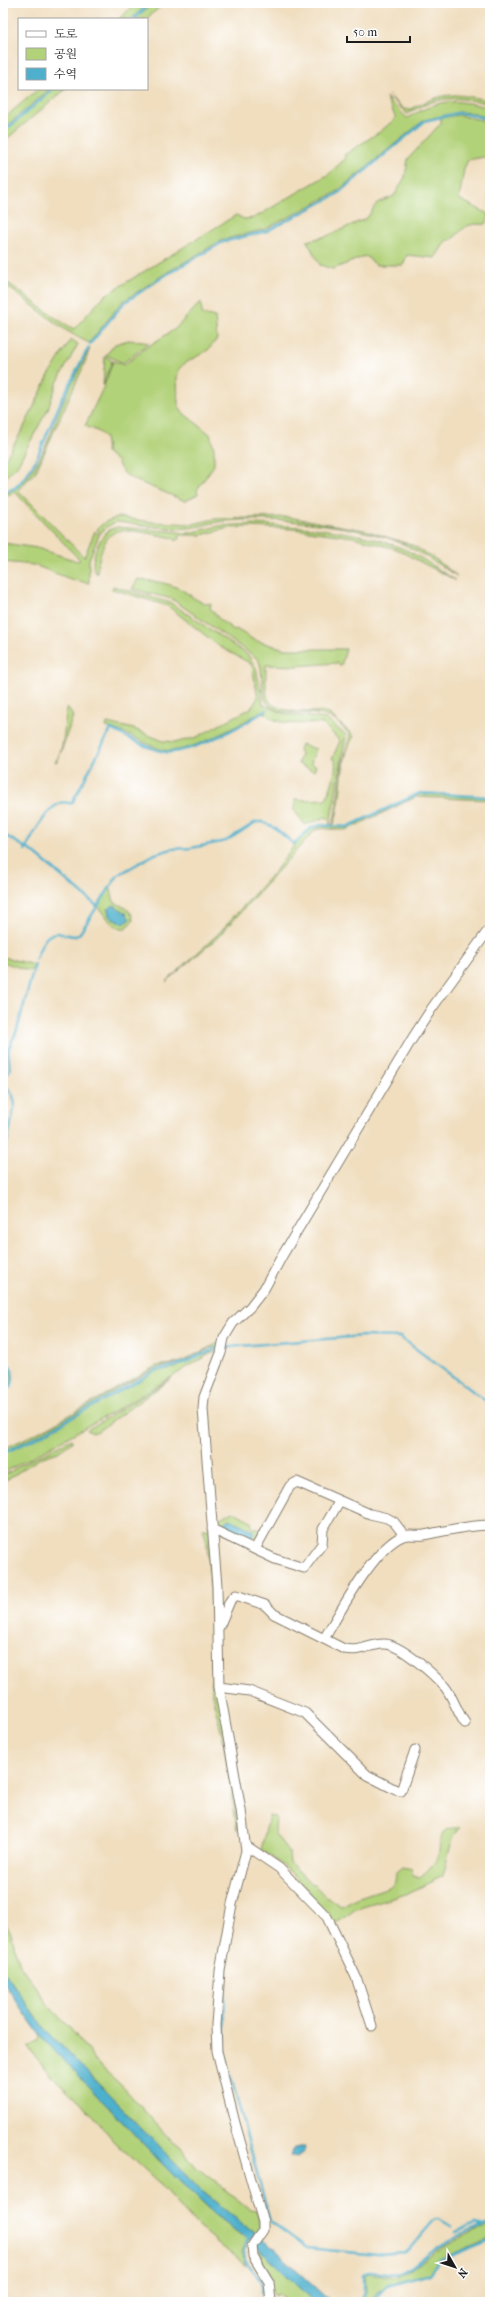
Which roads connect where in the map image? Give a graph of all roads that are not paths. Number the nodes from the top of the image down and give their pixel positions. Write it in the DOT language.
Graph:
graph roads {
  1 [pos="490,928"];
  2 [pos="339,1502"];
  3 [pos="490,1525"];
  4 [pos="212,1529"];
  5 [pos="404,1536"];
  6 [pos="255,1549"];
  7 [pos="218,1628"];
  8 [pos="324,1639"];
  9 [pos="219,1686"];
  10 [pos="465,1723"];
  11 [pos="414,1750"];
  12 [pos="245,1845"];
  13 [pos="372,2026"];
  14 [pos="271,2302"];
  1 -- 4 [label="street"];
  2 -- 5 [label="street"];
  2 -- 6 [label="street"];
  2 -- 6 [label="street"];
  3 -- 5 [label="street"];
  4 -- 6 [label="street"];
  4 -- 7 [label="street"];
  5 -- 8 [label="street"];
  7 -- 8 [label="street"];
  7 -- 9 [label="street"];
  8 -- 10 [label="street"];
  9 -- 11 [label="street"];
  9 -- 12 [label="street"];
  12 -- 13 [label="street"];
  12 -- 14 [label="street"];
}
